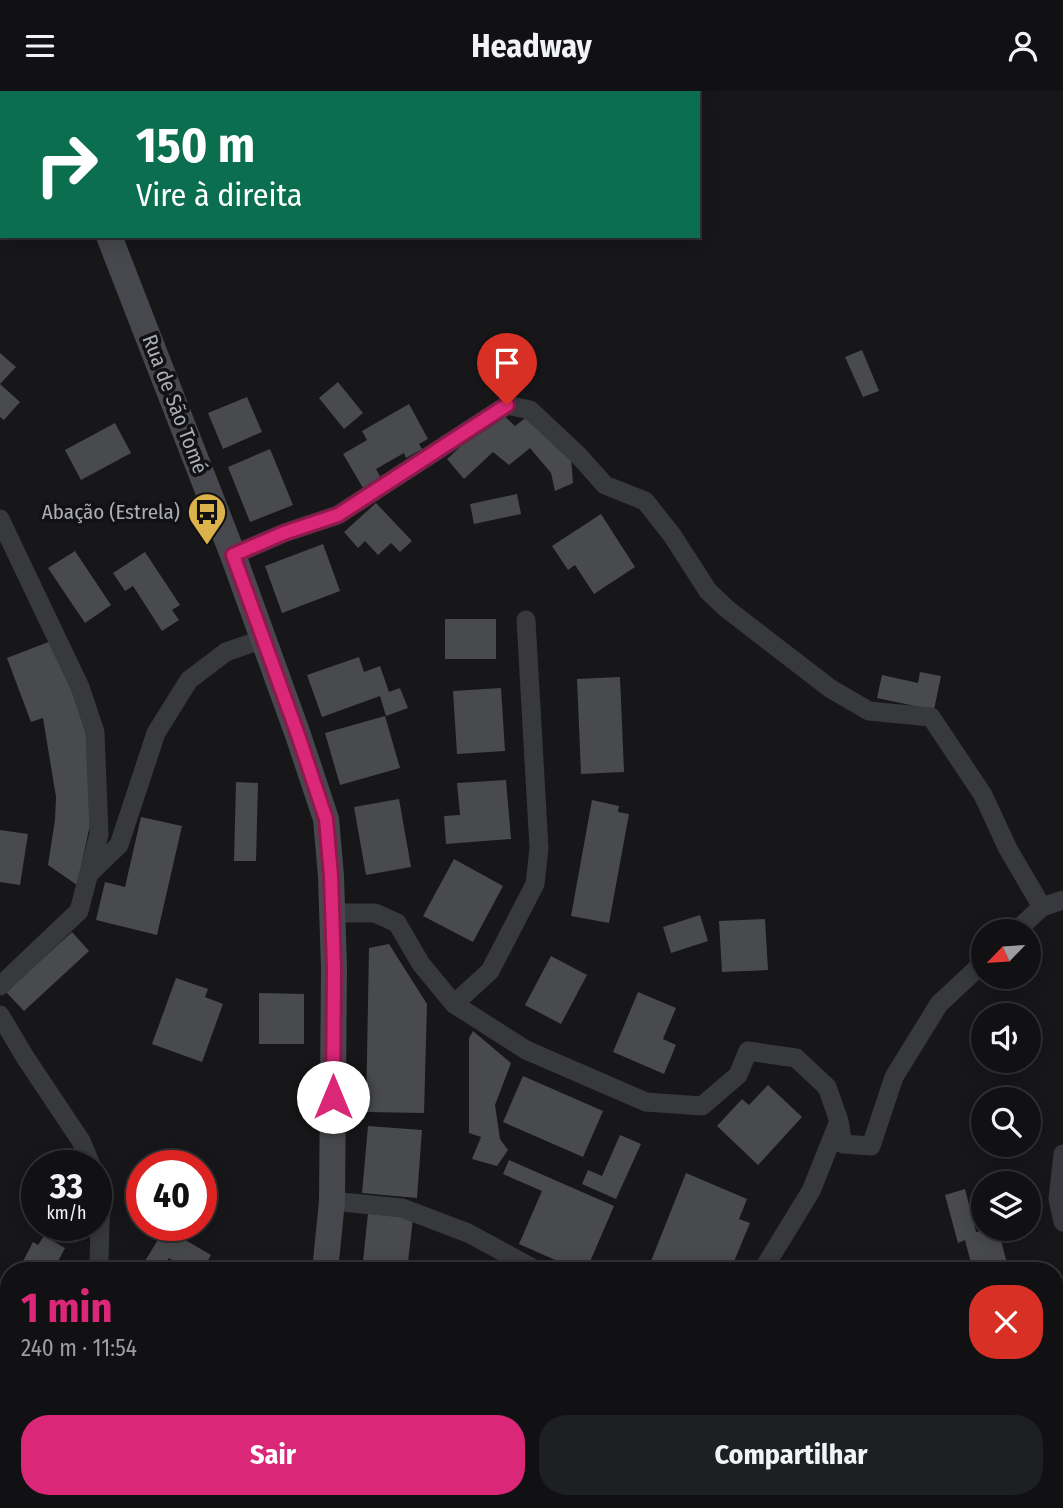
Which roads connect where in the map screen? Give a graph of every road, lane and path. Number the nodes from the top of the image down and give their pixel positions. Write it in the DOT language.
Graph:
graph roads {
  1 [pos="110,238"];
  2 [pos="0,519"];
  3 [pos="233,555"];
  4 [pos="526,620"];
  5 [pos="263,639"];
  6 [pos="89,874"];
  7 [pos="1063,900"];
  8 [pos="1042,907"];
  9 [pos="332,913"];
  10 [pos="1029,919"];
  11 [pos="971,974"];
  12 [pos="0,986"];
  13 [pos="454,1005"];
  14 [pos="0,1015"];
  15 [pos="839,1121"];
  16 [pos="85,1150"];
  17 [pos="1063,1154"];
  18 [pos="332,1201"];
  19 [pos="1063,1222"];
  20 [pos="100,1241"];
  21 [pos="99,1262"];
  22 [pos="327,1262"];
  23 [pos="521,1262"];
  24 [pos="768,1262"];
  1 -- 3 [label="street, Rua de São Tomé"];
  2 -- 6 [label="street"];
  3 -- 5 [label="street, Rua de São Tomé"];
  3 -- 8 [label="street"];
  4 -- 13 [label="street"];
  5 -- 6 [label="street"];
  5 -- 9 [label="street, Rua de São Tomé"];
  6 -- 12 [label="street"];
  7 -- 8 [label="street"];
  8 -- 10 [label="street"];
  9 -- 13 [label="street"];
  9 -- 18 [label="street, Rua de São Tomé"];
  11 -- 15 [label="street"];
  13 -- 15 [label="street"];
  14 -- 16 [label="street"];
  15 -- 24 [label="street"];
  17 -- 19 [label="street"];
  18 -- 22 [label="street, Rua de São Tomé"];
  18 -- 23 [label="street"];
  20 -- 21 [label="street"];
}
